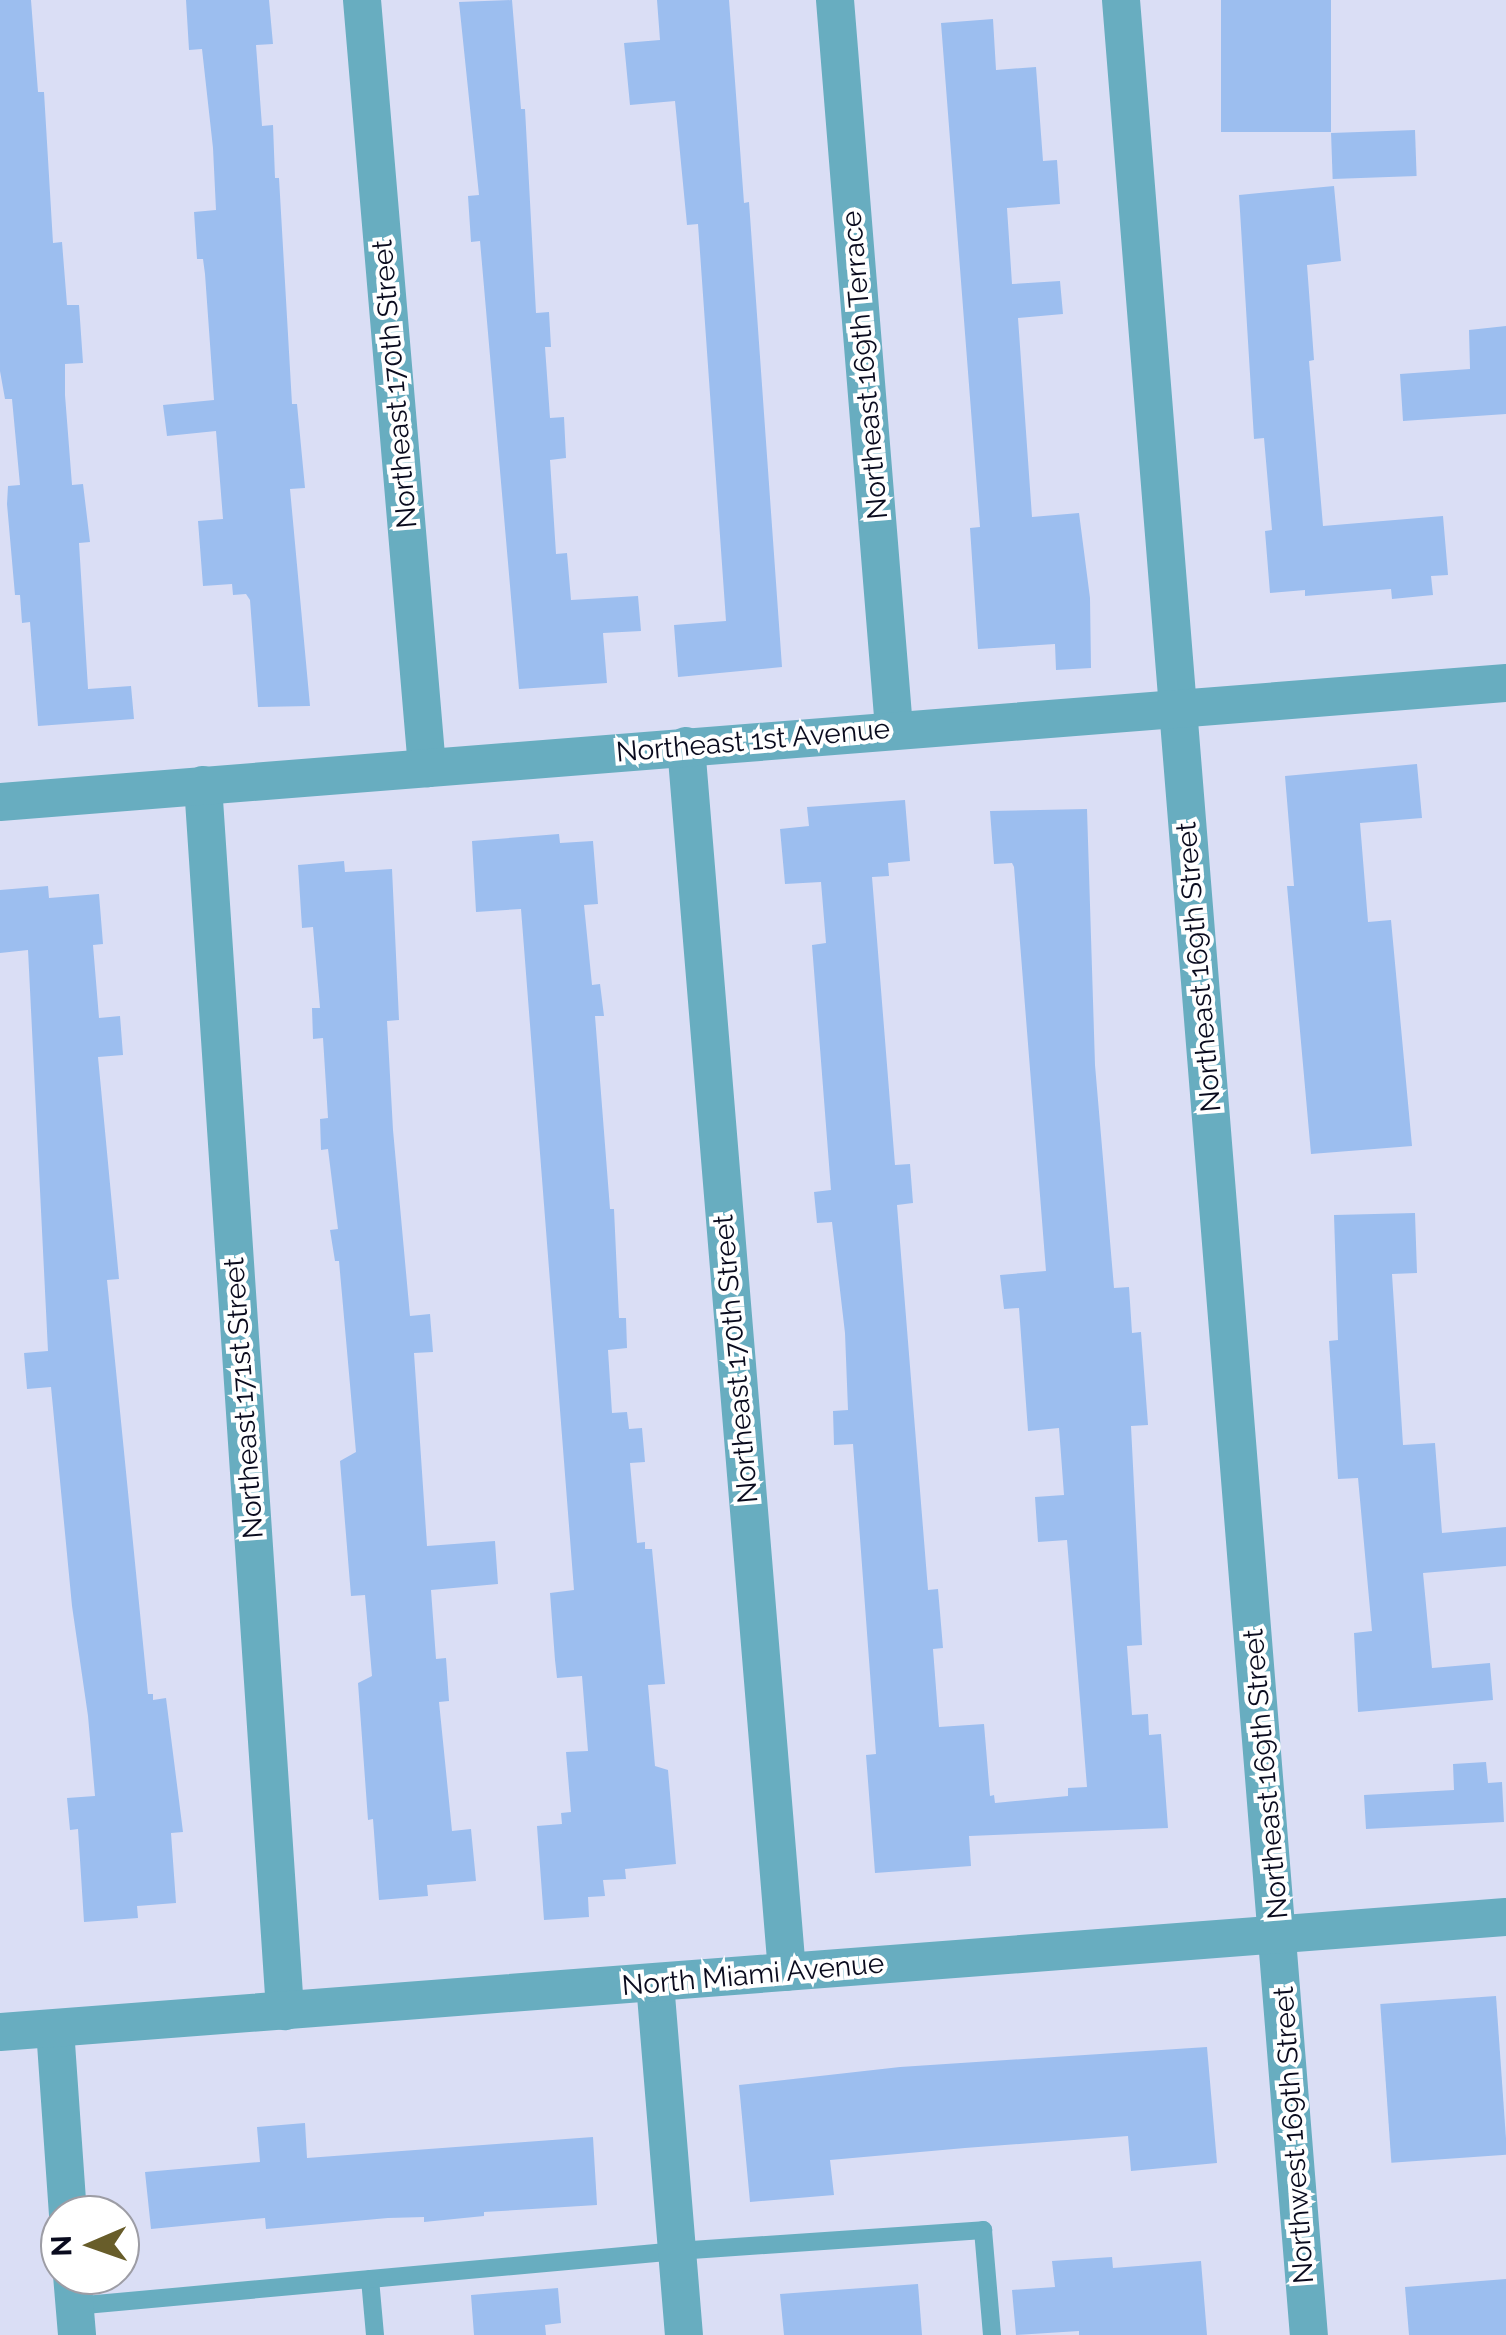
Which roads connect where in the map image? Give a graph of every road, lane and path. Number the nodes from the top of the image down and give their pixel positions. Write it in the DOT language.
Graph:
graph roads {
  1 [pos="362,0"];
  2 [pos="835,0"];
  3 [pos="1121,0"];
  4 [pos="1506,683"];
  5 [pos="1177,708"];
  6 [pos="894,730"];
  7 [pos="686,746"];
  8 [pos="427,768"];
  9 [pos="203,785"];
  10 [pos="0,802"];
  11 [pos="1506,1916"];
  12 [pos="1279,1934"];
  13 [pos="787,1972"];
  14 [pos="655,1984"];
  15 [pos="285,2011"];
  16 [pos="55,2029"];
  17 [pos="0,2032"];
  18 [pos="67,2195"];
  19 [pos="677,2250"];
  20 [pos="370,2279"];
  21 [pos="74,2305"];
  22 [pos="375,2335"];
  23 [pos="684,2335"];
  24 [pos="992,2335"];
  25 [pos="1309,2335"];
  1 -- 8 [label="street, Northeast 170th Street"];
  2 -- 6 [label="street, Northeast 169th Terrace"];
  3 -- 5 [label="street, Northeast 169th Street"];
  4 -- 5 [label="street, Northeast 1st Avenue"];
  5 -- 6 [label="street, Northeast 1st Avenue"];
  5 -- 12 [label="street, Northeast 169th Street"];
  6 -- 7 [label="street, Northeast 1st Avenue"];
  7 -- 8 [label="street, Northeast 1st Avenue"];
  7 -- 13 [label="street, Northeast 170th Street"];
  8 -- 9 [label="street, Northeast 1st Avenue"];
  9 -- 10 [label="street, Northeast 1st Avenue"];
  9 -- 15 [label="street, Northeast 171st Street"];
  11 -- 12 [label="street, North Miami Avenue"];
  12 -- 13 [label="street, North Miami Avenue"];
  12 -- 25 [label="street, Northwest 169th Street"];
  13 -- 14 [label="street, North Miami Avenue"];
  14 -- 15 [label="street, North Miami Avenue"];
  14 -- 19 [label="street"];
  15 -- 16 [label="street, North Miami Avenue"];
  16 -- 17 [label="street, North Miami Avenue"];
  16 -- 18 [label="street"];
  19 -- 20 [label="lane"];
  19 -- 23 [label="street"];
  19 -- 24 [label="lane"];
  20 -- 21 [label="lane"];
  20 -- 22 [label="lane"];
}
